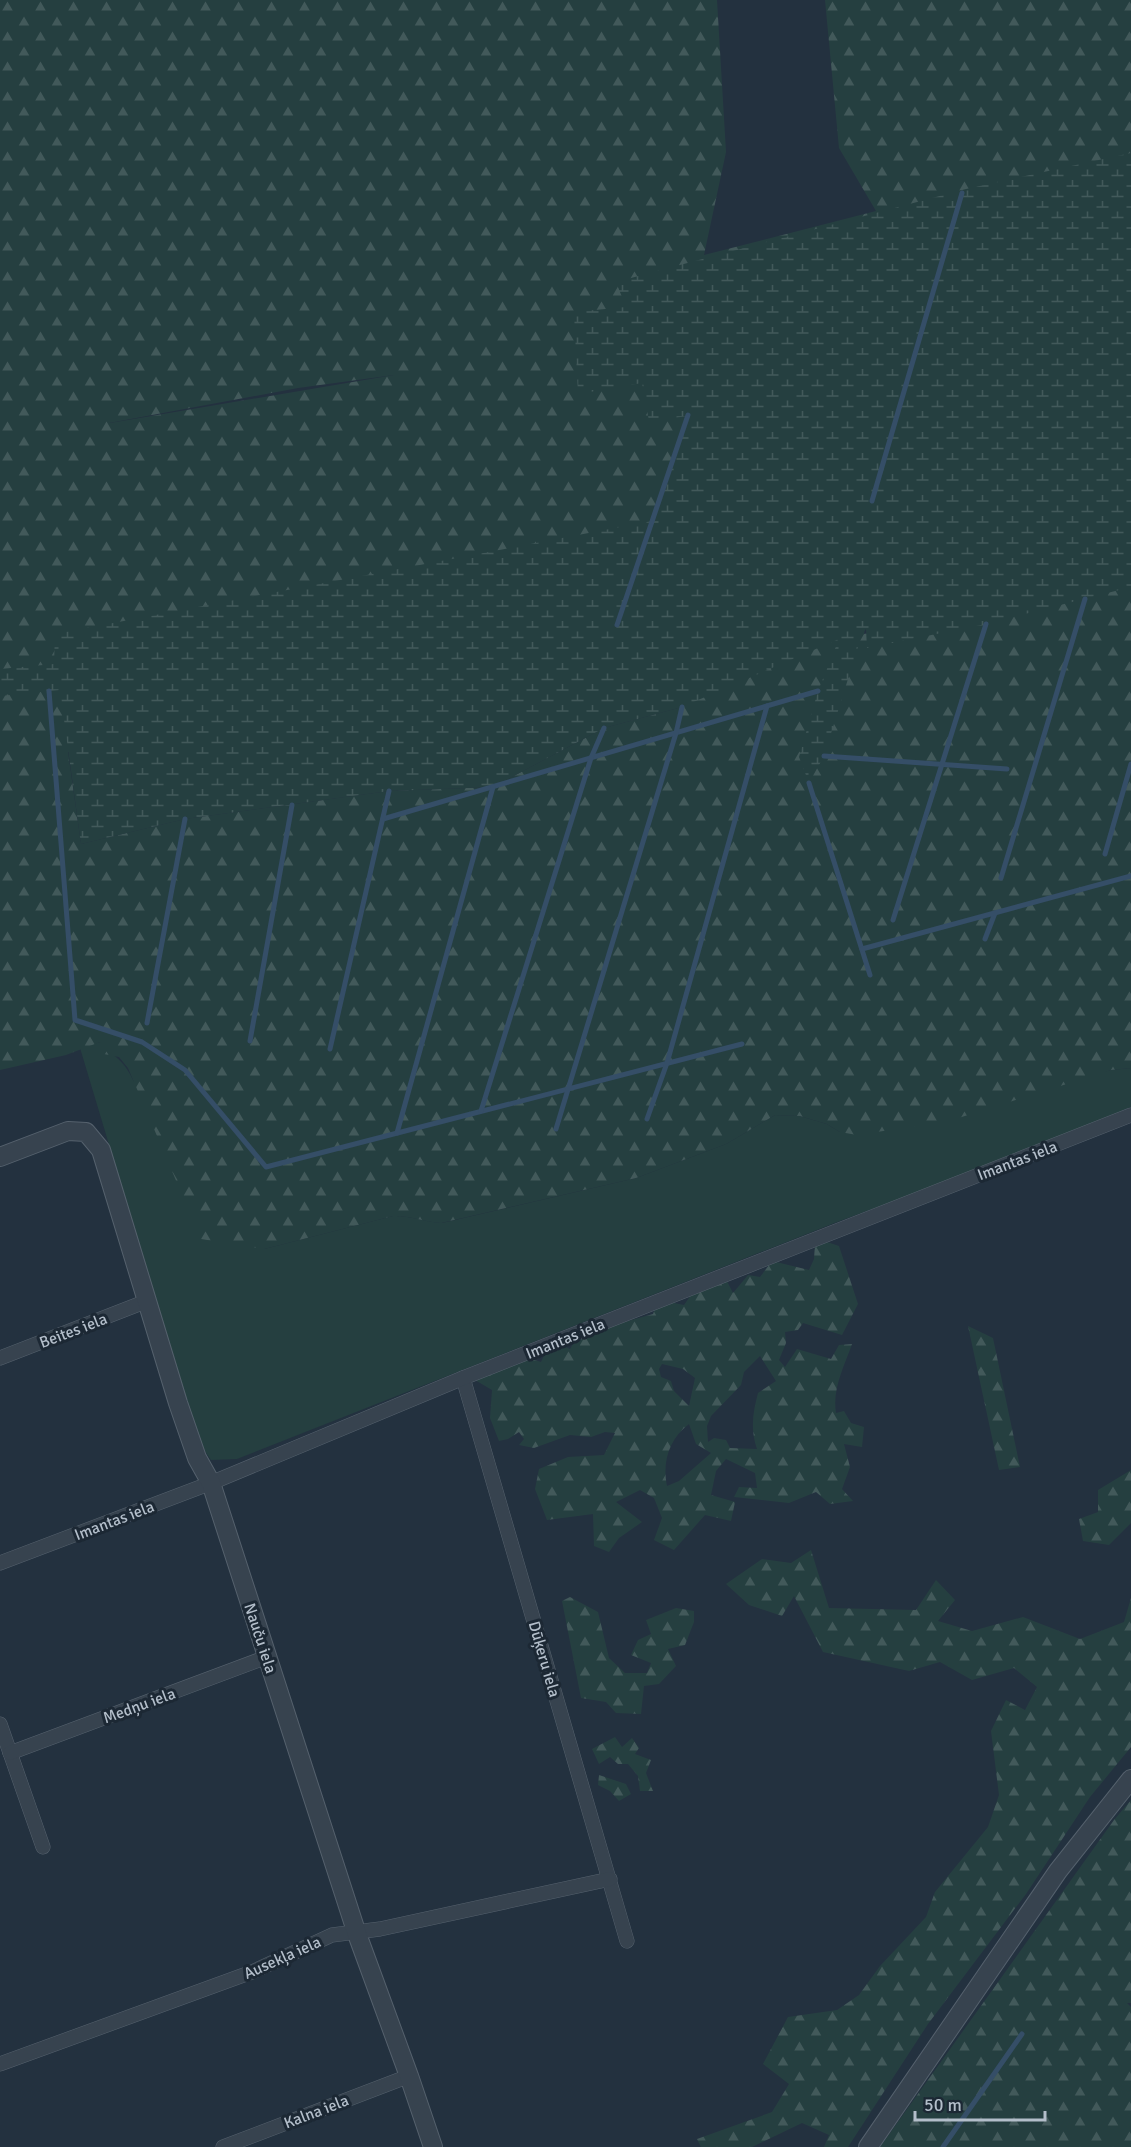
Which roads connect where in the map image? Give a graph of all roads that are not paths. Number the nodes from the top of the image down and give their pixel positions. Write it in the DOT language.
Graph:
graph roads {
  1 [pos="1131,1115"];
  2 [pos="0,1157"];
  3 [pos="147,1301"];
  4 [pos="0,1358"];
  5 [pos="463,1378"];
  6 [pos="211,1483"];
  7 [pos="0,1563"];
  8 [pos="267,1657"];
  9 [pos="0,1724"];
  10 [pos="10,1753"];
  11 [pos="1131,1779"];
  12 [pos="43,1847"];
  13 [pos="610,1879"];
  14 [pos="357,1934"];
  15 [pos="627,1941"];
  16 [pos="0,2064"];
  17 [pos="410,2076"];
  18 [pos="223,2147"];
  19 [pos="433,2147"];
  20 [pos="868,2147"];
  1 -- 5 [label="street, Imantas iela"];
  2 -- 3 [label="street, Nauču iela"];
  3 -- 4 [label="street, Beites iela"];
  3 -- 6 [label="street, Nauču iela"];
  5 -- 6 [label="street, Imantas iela"];
  5 -- 13 [label="street, Dūķeru iela"];
  6 -- 7 [label="street, Imantas iela"];
  6 -- 8 [label="street, Nauču iela"];
  8 -- 10 [label="street, Medņu iela"];
  8 -- 14 [label="street, Nauču iela"];
  9 -- 10 [label="street"];
  10 -- 12 [label="street"];
  11 -- 20 [label="street"];
  13 -- 14 [label="street, Ausekļa iela"];
  13 -- 15 [label="street, Dūķeru iela"];
  14 -- 16 [label="street, Ausekļa iela"];
  14 -- 17 [label="street, Nauču iela"];
  17 -- 18 [label="street, Kalna iela"];
  17 -- 19 [label="street, Nauču iela"];
}
